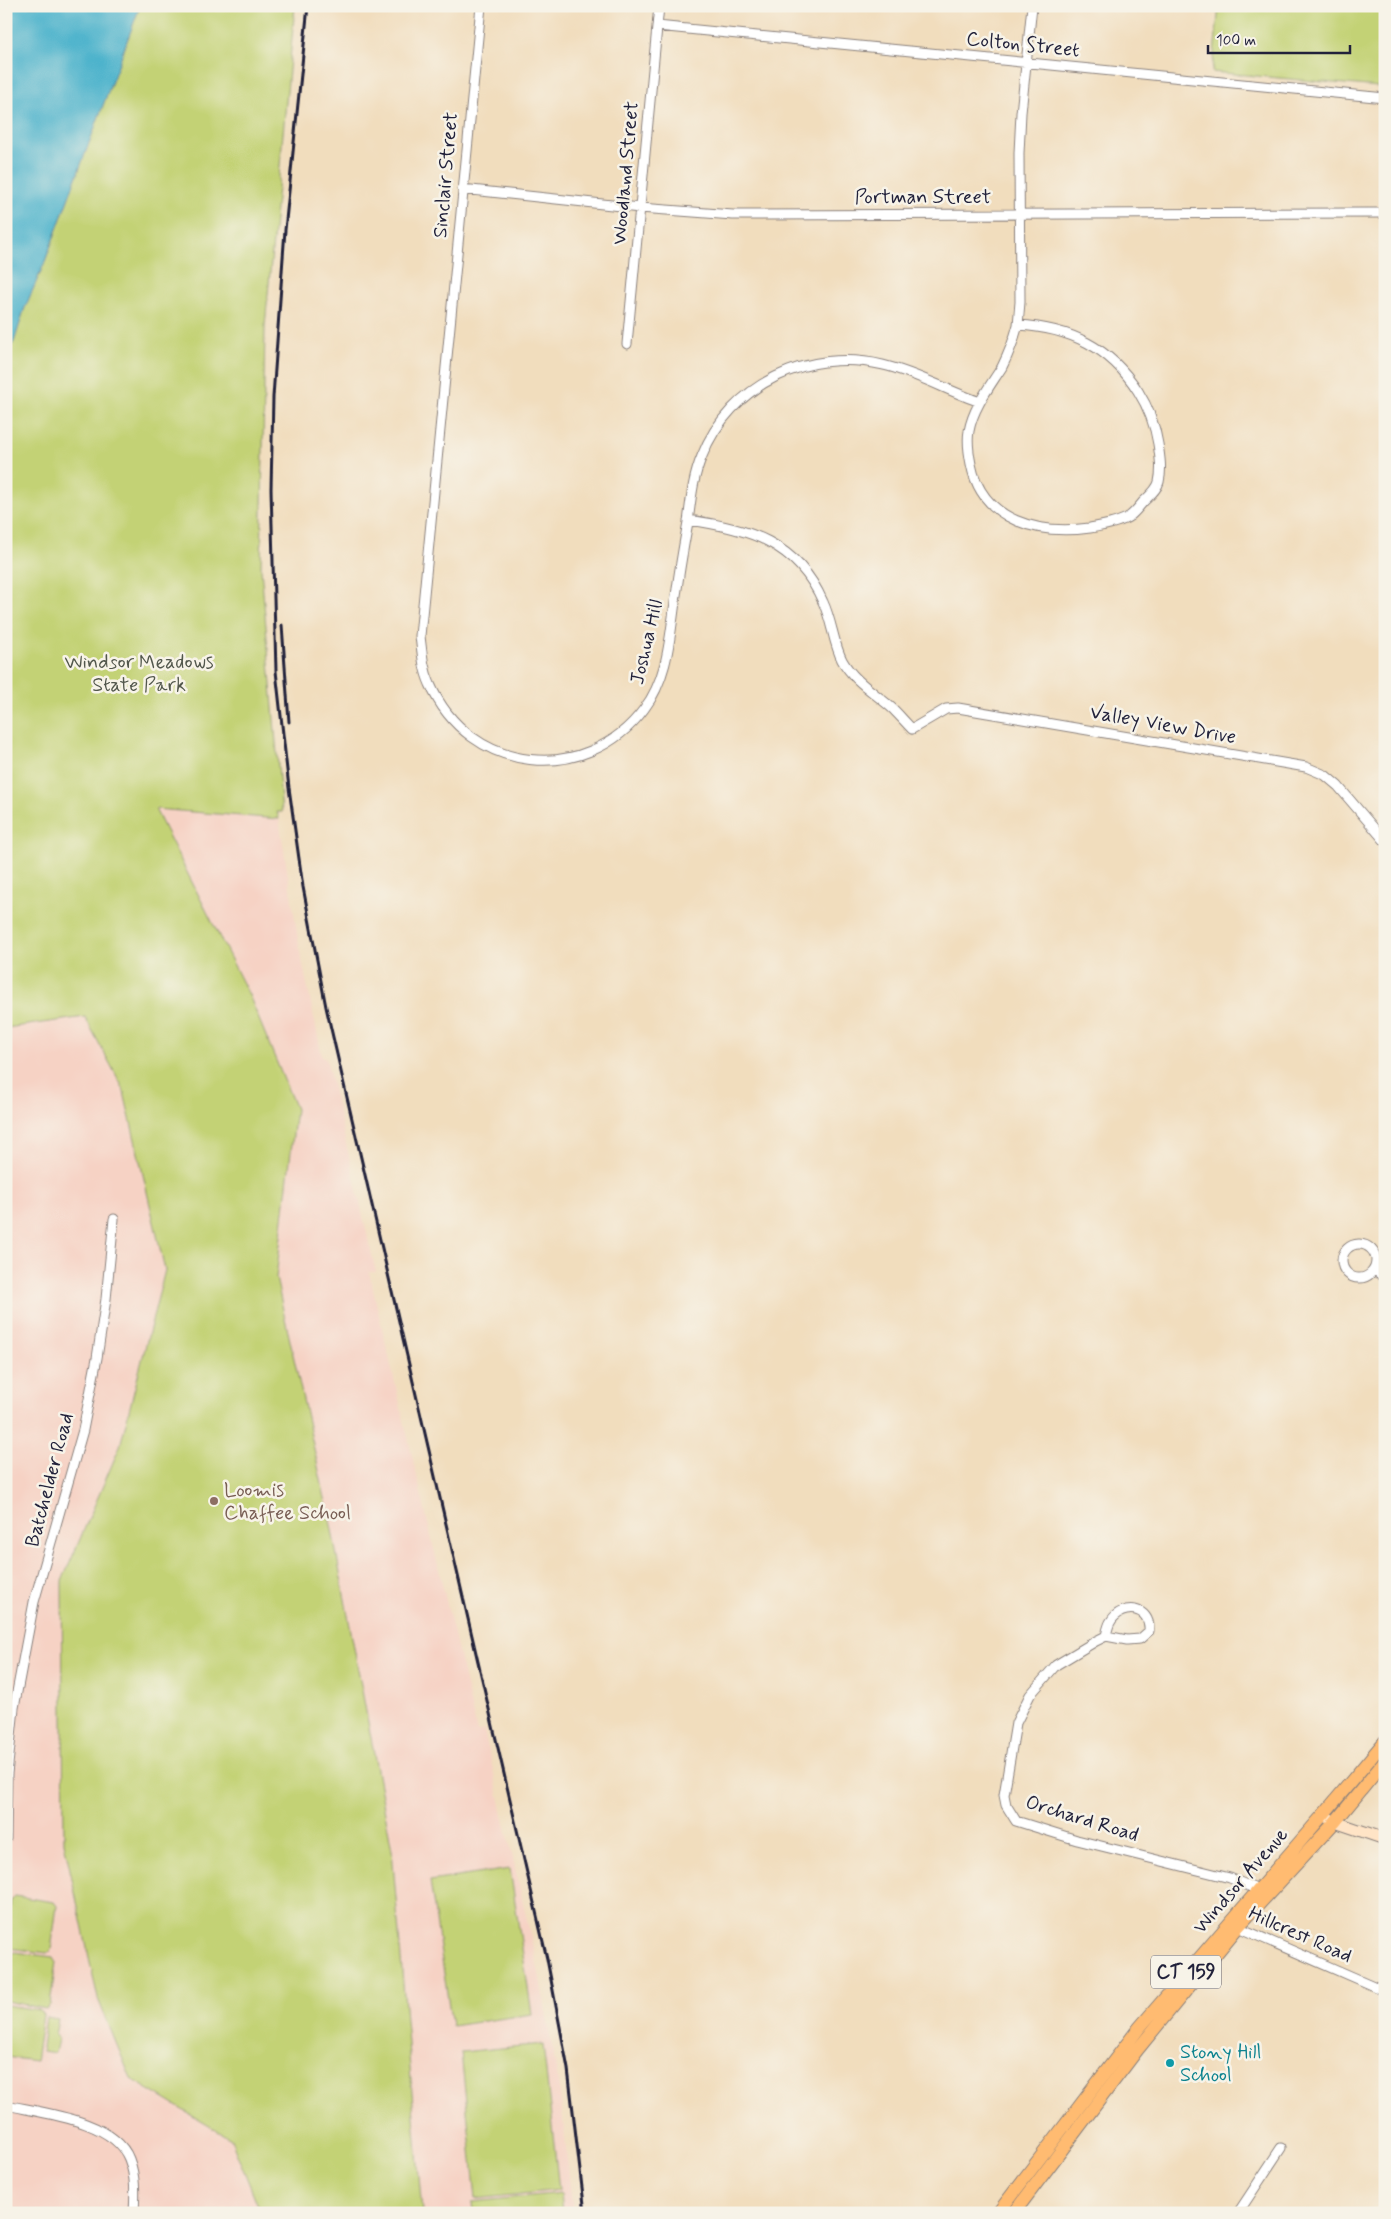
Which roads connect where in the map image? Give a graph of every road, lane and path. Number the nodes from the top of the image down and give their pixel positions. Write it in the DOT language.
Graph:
graph roads {
  1 [pos="481,6"];
  2 [pos="660,6"];
  3 [pos="1032,6"];
  4 [pos="657,26"];
  5 [pos="1027,63"];
  6 [pos="1385,98"];
  7 [pos="462,189"];
  8 [pos="640,208"];
  9 [pos="1019,214"];
  10 [pos="1385,214"];
  11 [pos="1018,325"];
  12 [pos="627,344"];
  13 [pos="448,347"];
  14 [pos="980,402"];
  15 [pos="688,520"];
  16 [pos="1385,841"];
  17 [pos="114,1219"];
  18 [pos="1374,1270"];
  19 [pos="1385,1277"];
  20 [pos="1106,1636"];
  21 [pos="1385,1741"];
  22 [pos="1385,1761"];
  23 [pos="1323,1816"];
  24 [pos="1335,1822"];
  25 [pos="6,1839"];
  26 [pos="1385,1839"];
  27 [pos="1264,1892"];
  28 [pos="1233,1925"];
  29 [pos="1385,1991"];
  30 [pos="6,2105"];
  31 [pos="1281,2148"];
  32 [pos="134,2213"];
  33 [pos="998,2213"];
  34 [pos="1014,2213"];
  35 [pos="1238,2213"];
  1 -- 7 [label="street, Sinclair Street"];
  2 -- 4 [label="street, Woodland Street"];
  3 -- 5 [label="street"];
  4 -- 5 [label="street, Colton Street"];
  4 -- 8 [label="street, Woodland Street"];
  5 -- 6 [label="street, Colton Street"];
  5 -- 9 [label="street"];
  7 -- 8 [label="street, Portman Street"];
  7 -- 13 [label="street, Sinclair Street"];
  8 -- 9 [label="street, Portman Street"];
  8 -- 12 [label="street, Woodland Street"];
  9 -- 10 [label="street, Portman Street"];
  9 -- 11 [label="street"];
  11 -- 14 [label="street"];
  11 -- 14 [label="street"];
  13 -- 15 [label="street, Joshua Hill"];
  14 -- 15 [label="street, Joshua Hill"];
  15 -- 16 [label="street, Valley View Drive"];
  17 -- 25 [label="street, Batchelder Road"];
  18 -- 19 [label="street"];
  20 -- 20 [label="street"];
  20 -- 27 [label="street, Orchard Road"];
  21 -- 23 [label="main road, Windsor Avenue / CT 159"];
  22 -- 24 [label="main road, Windsor Avenue / CT 159"];
  23 -- 24 [label="main road"];
  23 -- 27 [label="main road, Windsor Avenue / CT 159"];
  24 -- 26 [label="main road"];
  24 -- 27 [label="main road, Windsor Avenue / CT 159"];
  27 -- 28 [label="main road, Windsor Avenue / CT 159"];
  28 -- 29 [label="street, Hillcrest Road"];
  28 -- 33 [label="main road, Windsor Avenue / CT 159"];
  28 -- 34 [label="main road, Windsor Avenue / CT 159"];
  30 -- 32 [label="street"];
  31 -- 35 [label="street"];
}
